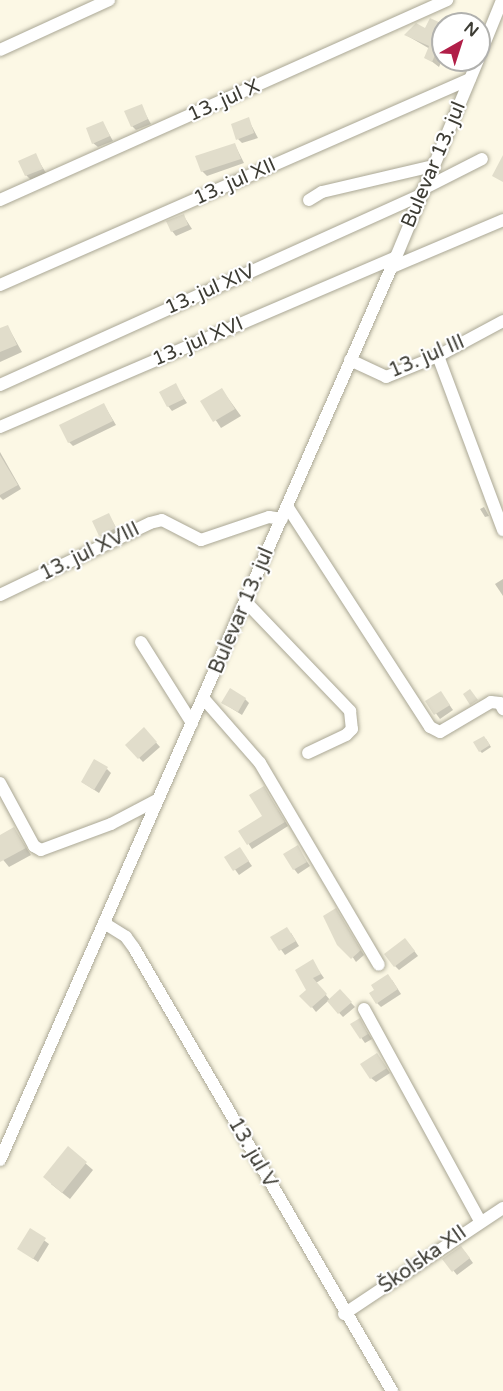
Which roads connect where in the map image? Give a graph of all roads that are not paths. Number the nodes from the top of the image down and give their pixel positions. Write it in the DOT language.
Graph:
graph roads {
  1 [pos="109,0"];
  2 [pos="447,0"];
  3 [pos="502,0"];
  4 [pos="491,27"];
  5 [pos="0,50"];
  6 [pos="473,72"];
  7 [pos="470,79"];
  8 [pos="482,159"];
  9 [pos="433,166"];
  10 [pos="421,192"];
  11 [pos="0,200"];
  12 [pos="309,200"];
  13 [pos="503,220"];
  14 [pos="396,257"];
  15 [pos="389,268"];
  16 [pos="0,285"];
  17 [pos="503,321"];
  18 [pos="438,356"];
  19 [pos="350,360"];
  20 [pos="0,385"];
  21 [pos="0,427"];
  22 [pos="287,506"];
  23 [pos="282,519"];
  24 [pos="503,530"];
  25 [pos="0,595"];
  26 [pos="246,602"];
  27 [pos="141,642"];
  28 [pos="204,699"];
  29 [pos="503,709"];
  30 [pos="192,723"];
  31 [pos="308,753"];
  32 [pos="0,783"];
  33 [pos="157,800"];
  34 [pos="104,923"];
  35 [pos="379,965"];
  36 [pos="364,1009"];
  37 [pos="0,1160"];
  38 [pos="503,1208"];
  39 [pos="480,1221"];
  40 [pos="344,1314"];
  41 [pos="392,1391"];
  1 -- 5 [label="street"];
  2 -- 11 [label="street, 13. jul X"];
  3 -- 4 [label="street, Bulevar 13. jul"];
  6 -- 7 [label="street, Bulevar 13. jul"];
  7 -- 9 [label="street, Bulevar 13. jul"];
  7 -- 16 [label="street, 13. jul XII"];
  8 -- 10 [label="street, 13. jul XIV"];
  9 -- 10 [label="street, Bulevar 13. jul"];
  9 -- 12 [label="street"];
  10 -- 14 [label="street, Bulevar 13. jul"];
  10 -- 20 [label="street, 13. jul XIV"];
  13 -- 15 [label="street"];
  14 -- 15 [label="street, Bulevar 13. jul"];
  14 -- 21 [label="street, 13. jul XVI"];
  15 -- 19 [label="street, Bulevar 13. jul"];
  17 -- 18 [label="street, 13. jul III"];
  18 -- 19 [label="street, 13. jul III"];
  18 -- 24 [label="street"];
  19 -- 22 [label="street, Bulevar 13. jul"];
  22 -- 23 [label="street, Bulevar 13. jul"];
  22 -- 29 [label="street"];
  23 -- 25 [label="street, 13. jul XVIII"];
  23 -- 26 [label="street, Bulevar 13. jul"];
  26 -- 28 [label="street, Bulevar 13. jul"];
  26 -- 31 [label="street"];
  27 -- 30 [label="street"];
  28 -- 30 [label="street, Bulevar 13. jul"];
  28 -- 35 [label="street"];
  30 -- 33 [label="street, Bulevar 13. jul"];
  32 -- 33 [label="street"];
  33 -- 34 [label="street, Bulevar 13. jul"];
  34 -- 37 [label="street, Bulevar 13. jul"];
  34 -- 40 [label="street, 13. jul V"];
  36 -- 39 [label="street"];
  38 -- 39 [label="street, Školska XII"];
  39 -- 40 [label="street, Školska XII"];
  40 -- 41 [label="street, 13. jul V"];
}
